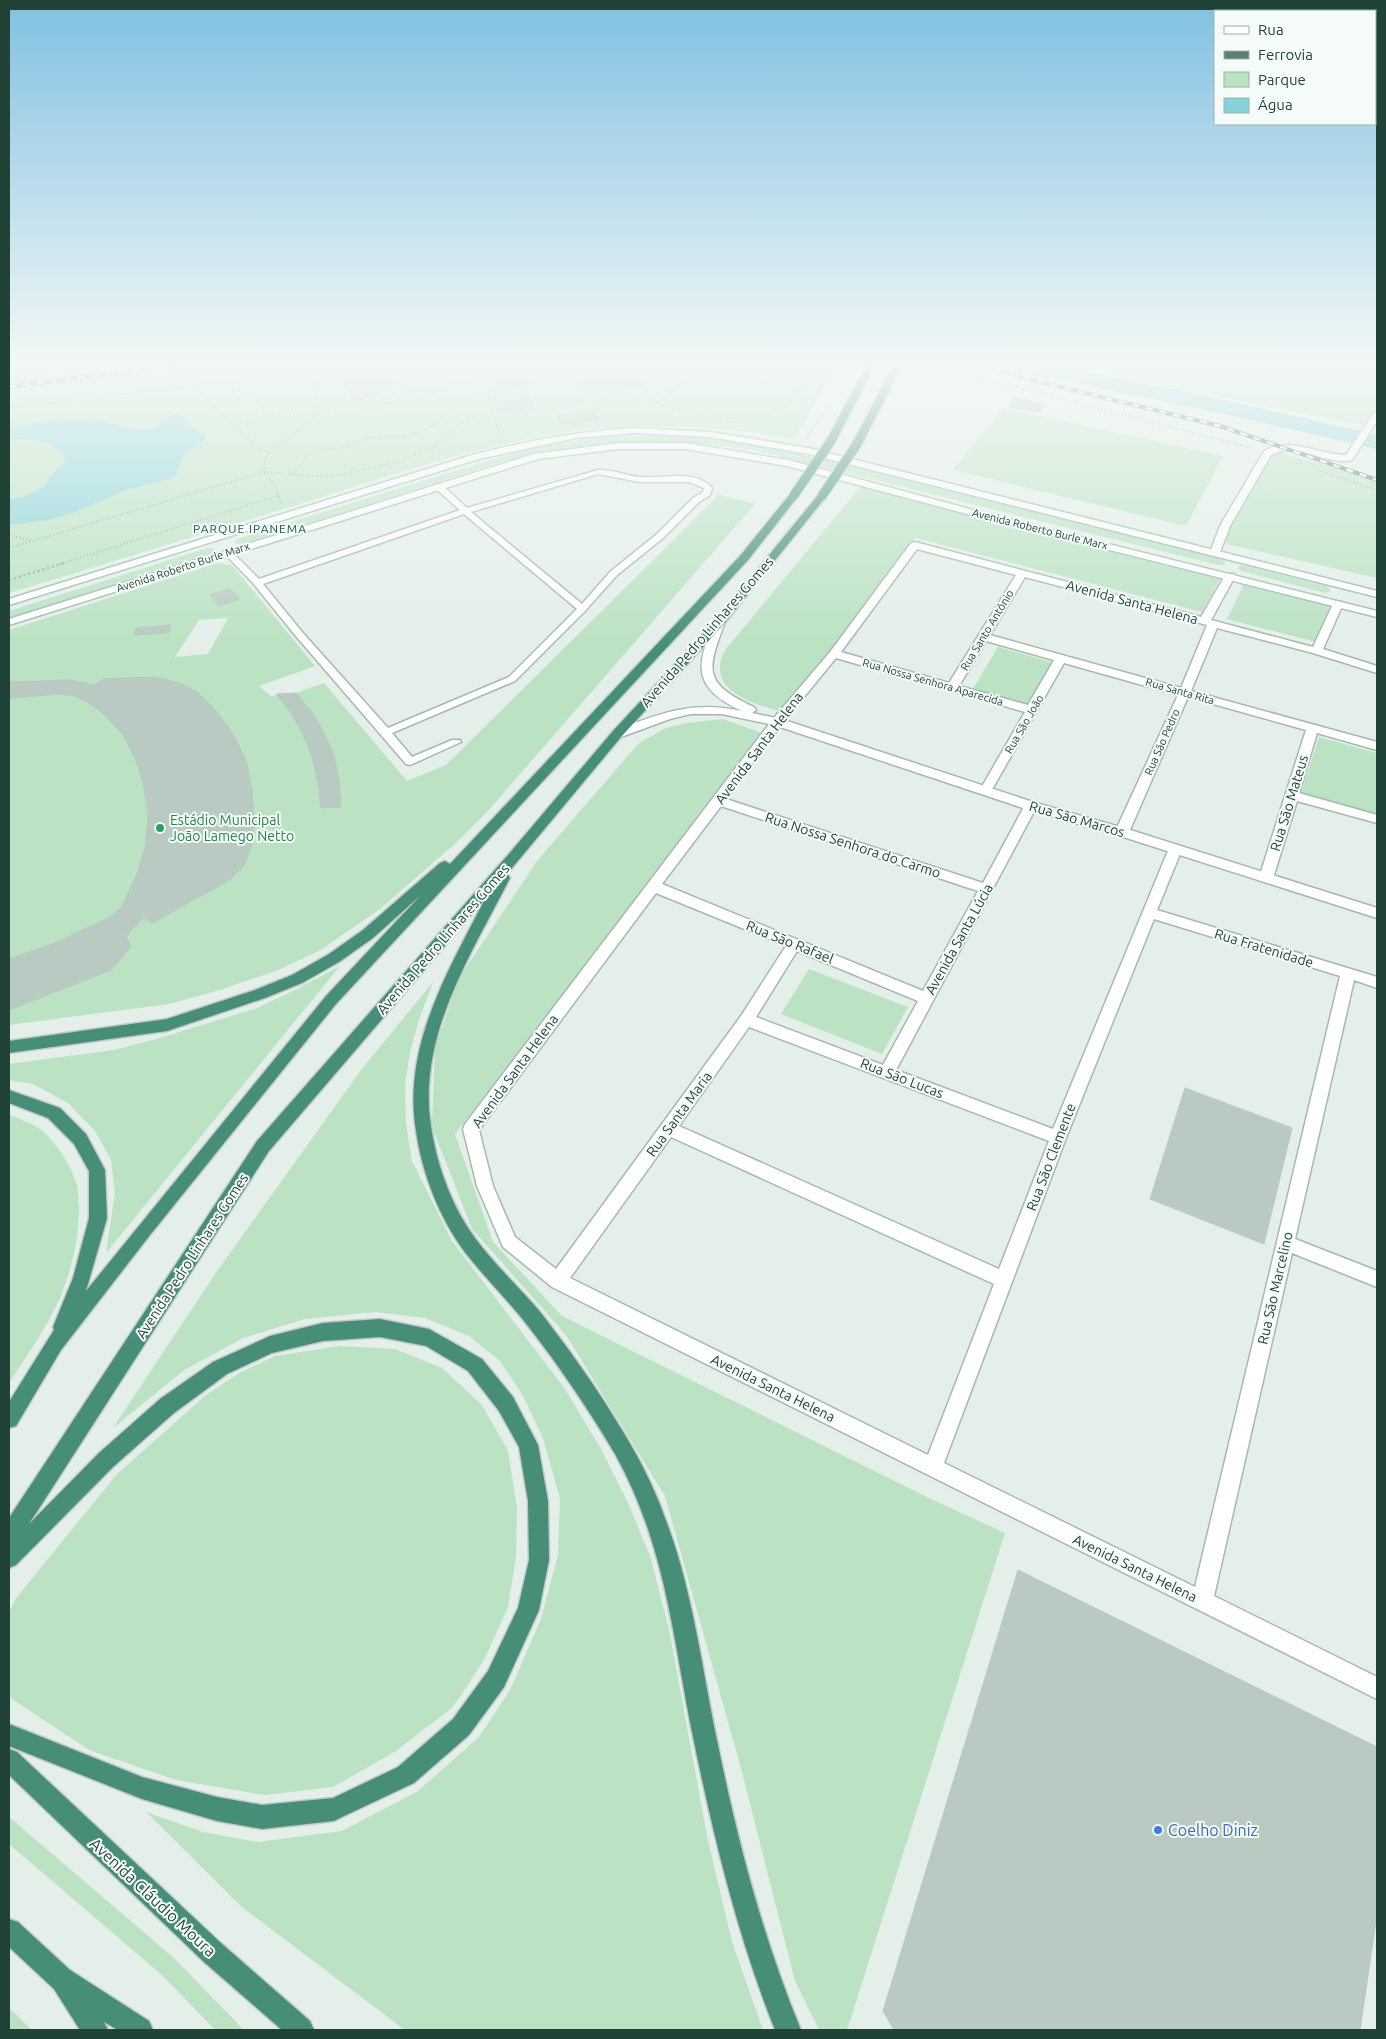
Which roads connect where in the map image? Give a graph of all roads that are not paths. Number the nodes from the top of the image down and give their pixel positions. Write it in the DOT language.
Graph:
graph roads {
  1 [pos="478,456"];
  2 [pos="536,456"];
  3 [pos="747,456"];
  4 [pos="821,456"];
  5 [pos="822,456"];
  6 [pos="849,456"];
  7 [pos="1265,456"];
  8 [pos="1326,456"];
  9 [pos="1350,456"];
  10 [pos="438,486"];
  11 [pos="466,511"];
  12 [pos="210,538"];
  13 [pos="227,552"];
  14 [pos="1215,552"];
  15 [pos="1239,558"];
  16 [pos="1022,573"];
  17 [pos="1230,576"];
  18 [pos="257,583"];
  19 [pos="1337,584"];
  20 [pos="1377,594"];
  21 [pos="9,602"];
  22 [pos="1338,604"];
  23 [pos="582,609"];
  24 [pos="1377,614"];
  25 [pos="9,622"];
  26 [pos="720,622"];
  27 [pos="1209,623"];
  28 [pos="983,637"];
  29 [pos="1317,651"];
  30 [pos="834,654"];
  31 [pos="1061,658"];
  32 [pos="1377,670"];
  33 [pos="952,688"];
  34 [pos="1185,692"];
  35 [pos="1032,710"];
  36 [pos="777,722"];
  37 [pos="1313,728"];
  38 [pos="387,732"];
  39 [pos="617,734"];
  40 [pos="456,742"];
  41 [pos="1377,746"];
  42 [pos="986,790"];
  43 [pos="1292,795"];
  44 [pos="719,802"];
  45 [pos="516,804"];
  46 [pos="1031,806"];
  47 [pos="1377,819"];
  48 [pos="1122,832"];
  49 [pos="1175,849"];
  50 [pos="513,858"];
  51 [pos="1266,878"];
  52 [pos="653,886"];
  53 [pos="987,889"];
  54 [pos="1150,913"];
  55 [pos="1377,913"];
  56 [pos="795,943"];
  57 [pos="1348,974"];
  58 [pos="1377,982"];
  59 [pos="926,998"];
  60 [pos="746,1020"];
  61 [pos="9,1047"];
  62 [pos="887,1072"];
  63 [pos="9,1096"];
  64 [pos="668,1128"];
  65 [pos="1058,1138"];
  66 [pos="1286,1243"];
  67 [pos="1377,1279"];
  68 [pos="1004,1280"];
  69 [pos="558,1281"];
  70 [pos="55,1344"];
  71 [pos="9,1419"];
  72 [pos="933,1467"];
  73 [pos="9,1536"];
  74 [pos="9,1558"];
  75 [pos="1202,1602"];
  76 [pos="1377,1688"];
  77 [pos="9,1735"];
  78 [pos="9,1760"];
  79 [pos="9,1931"];
  80 [pos="61,1979"];
  81 [pos="95,2030"];
  82 [pos="140,2030"];
  83 [pos="301,2030"];
  84 [pos="788,2030"];
  1 -- 12 [label="street, Avenida Roberto Burle Marx"];
  2 -- 10 [label="street, Avenida Roberto Burle Marx"];
  3 -- 17 [label="street, Avenida Roberto Burle Marx"];
  4 -- 45 [label="highway, Avenida Pedro Linhares Gomes, bridge"];
  5 -- 14 [label="street, Avenida Roberto Burle Marx"];
  6 -- 26 [label="highway, Avenida Pedro Linhares Gomes, bridge"];
  7 -- 14 [label="street"];
  8 -- 9 [label="street"];
  10 -- 11 [label="lane"];
  10 -- 13 [label="street, Avenida Roberto Burle Marx"];
  11 -- 18 [label="lane"];
  11 -- 23 [label="lane"];
  11 -- 23 [label="lane"];
  12 -- 13 [label="street"];
  12 -- 21 [label="street, Avenida Roberto Burle Marx"];
  13 -- 18 [label="lane"];
  13 -- 25 [label="street, Avenida Roberto Burle Marx"];
  14 -- 15 [label="street, Avenida Roberto Burle Marx"];
  15 -- 17 [label="street, Rua São Pedro"];
  15 -- 19 [label="street, Avenida Roberto Burle Marx"];
  16 -- 27 [label="street, Avenida Santa Helena"];
  16 -- 28 [label="street, Rua Santo Antônio"];
  16 -- 30 [label="street, Avenida Santa Helena"];
  17 -- 22 [label="street, Avenida Roberto Burle Marx"];
  17 -- 27 [label="street, Rua São Pedro"];
  18 -- 38 [label="lane"];
  19 -- 20 [label="street, Avenida Roberto Burle Marx"];
  19 -- 22 [label="street"];
  22 -- 24 [label="street, Avenida Roberto Burle Marx"];
  22 -- 29 [label="street"];
  23 -- 38 [label="lane"];
  26 -- 36 [label="street"];
  26 -- 39 [label="highway, Avenida Pedro Linhares Gomes"];
  27 -- 29 [label="street, Avenida Santa Helena"];
  27 -- 34 [label="street, Rua São Pedro"];
  28 -- 31 [label="street, Rua Santa Rita"];
  28 -- 33 [label="street, Rua Santo Antônio"];
  29 -- 32 [label="street, Avenida Santa Helena"];
  30 -- 33 [label="street, Rua Nossa Senhora Aparecida"];
  30 -- 36 [label="street, Avenida Santa Helena"];
  31 -- 34 [label="street, Rua Santa Rita"];
  31 -- 35 [label="street, Rua São João"];
  33 -- 35 [label="street, Rua Nossa Senhora Aparecida"];
  34 -- 37 [label="street, Rua Santa Rita"];
  34 -- 48 [label="street, Rua São Pedro"];
  35 -- 42 [label="street, Rua São João"];
  36 -- 39 [label="street"];
  36 -- 42 [label="street, Rua São Marcos"];
  36 -- 44 [label="street, Avenida Santa Helena"];
  37 -- 41 [label="street, Rua Santa Rita"];
  37 -- 43 [label="street, Rua São Mateus"];
  38 -- 40 [label="lane"];
  39 -- 50 [label="highway, Avenida Pedro Linhares Gomes"];
  42 -- 46 [label="street, Rua São Marcos"];
  43 -- 47 [label="street"];
  43 -- 51 [label="street, Rua São Mateus"];
  44 -- 52 [label="street, Avenida Santa Helena"];
  44 -- 53 [label="street, Rua Nossa Senhora do Carmo"];
  45 -- 61 [label="highway"];
  45 -- 70 [label="highway, Avenida Pedro Linhares Gomes"];
  46 -- 48 [label="street, Rua São Marcos"];
  46 -- 53 [label="street, Avenida Santa Lúcia"];
  48 -- 49 [label="street, Rua São Marcos"];
  49 -- 51 [label="street, Rua São Marcos"];
  49 -- 54 [label="street, Rua São Clemente"];
  50 -- 73 [label="highway, Avenida Pedro Linhares Gomes"];
  50 -- 84 [label="highway"];
  51 -- 55 [label="street, Rua São Marcos"];
  52 -- 56 [label="street, Rua São Rafael"];
  52 -- 69 [label="street, Avenida Santa Helena"];
  53 -- 59 [label="street, Avenida Santa Lúcia"];
  54 -- 57 [label="street, Rua Fratenidade"];
  54 -- 65 [label="street, Rua São Clemente"];
  56 -- 59 [label="street, Rua São Rafael"];
  56 -- 60 [label="street, Rua Santa Maria"];
  57 -- 58 [label="street, Rua Fratenidade"];
  57 -- 66 [label="street, Rua São Marcelino"];
  59 -- 62 [label="street, Avenida Santa Lúcia"];
  60 -- 62 [label="street, Rua São Lucas"];
  60 -- 64 [label="street, Rua Santa Maria"];
  62 -- 65 [label="street, Rua São Lucas"];
  63 -- 70 [label="highway"];
  64 -- 68 [label="street"];
  64 -- 69 [label="street, Rua Santa Maria"];
  65 -- 68 [label="street, Rua São Clemente"];
  66 -- 67 [label="street"];
  66 -- 75 [label="street, Rua São Marcelino"];
  68 -- 72 [label="street, Rua São Clemente"];
  69 -- 72 [label="street, Avenida Santa Helena"];
  70 -- 71 [label="highway, Avenida Pedro Linhares Gomes"];
  72 -- 75 [label="street, Avenida Santa Helena"];
  74 -- 77 [label="highway"];
  75 -- 76 [label="street, Avenida Santa Helena"];
  78 -- 83 [label="highway, Avenida Cláudio Moura"];
  79 -- 80 [label="highway"];
  80 -- 81 [label="highway"];
  80 -- 82 [label="highway"];
}
